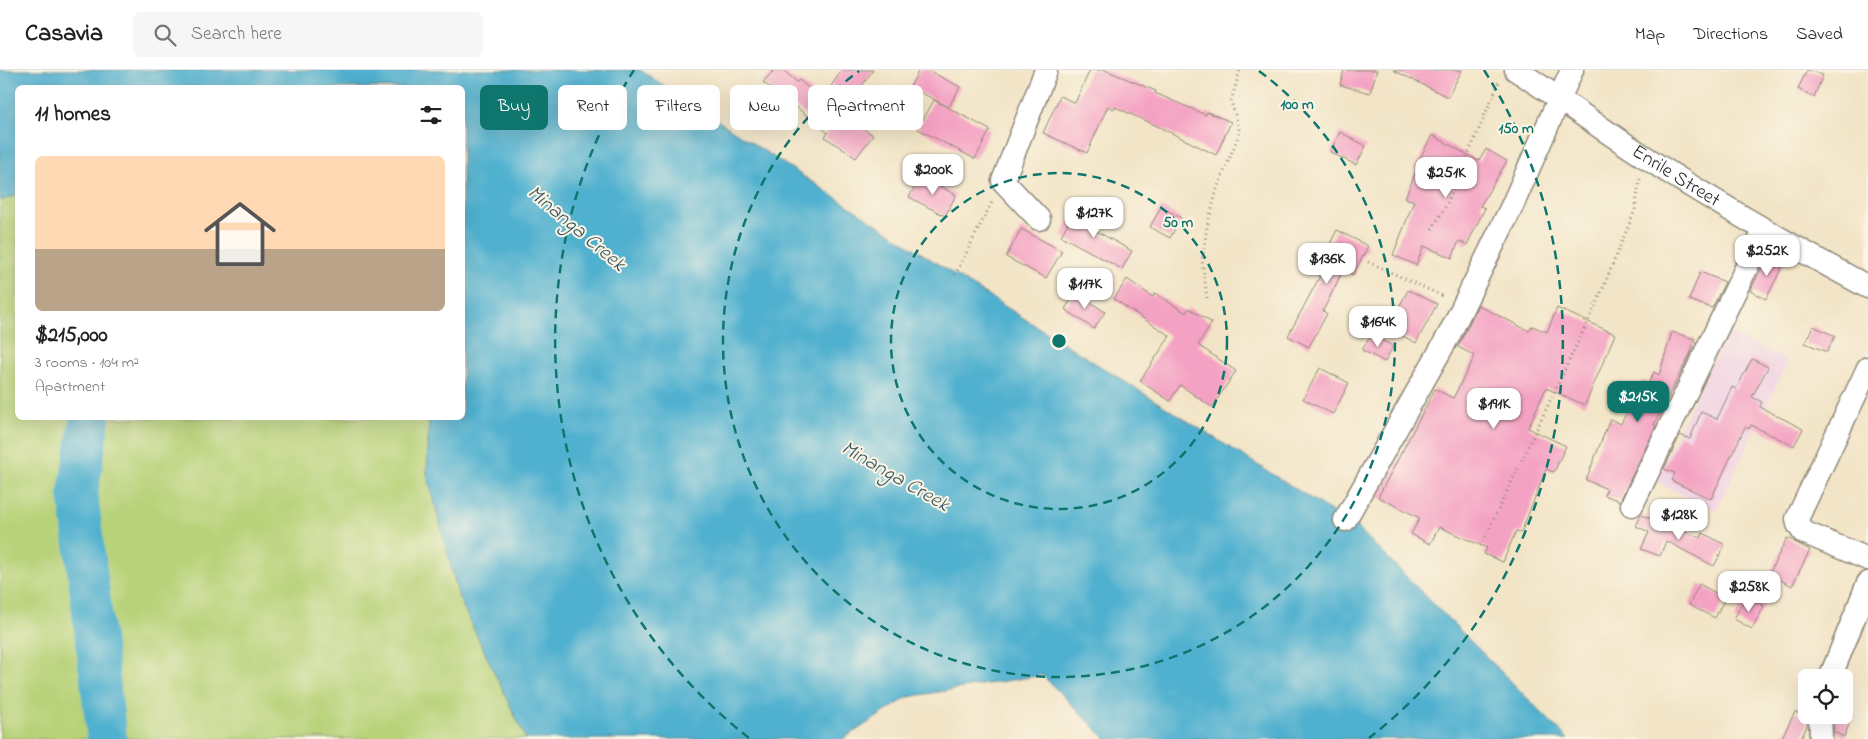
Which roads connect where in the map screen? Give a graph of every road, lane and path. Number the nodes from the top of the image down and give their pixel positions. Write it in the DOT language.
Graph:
graph roads {
  1 [pos="1046,70"];
  2 [pos="1240,70"];
  3 [pos="1572,70"];
  4 [pos="1508,74"];
  5 [pos="1560,98"];
  6 [pos="1644,156"];
  7 [pos="1003,181"];
  8 [pos="1039,218"];
  9 [pos="1432,229"];
  10 [pos="1764,231"];
  11 [pos="1368,262"];
  12 [pos="955,275"];
  13 [pos="1868,287"];
  14 [pos="1207,298"];
  15 [pos="1463,305"];
  16 [pos="1868,368"];
  17 [pos="1632,505"];
  18 [pos="1345,520"];
  19 [pos="1481,546"];
  20 [pos="1868,559"];
  21 [pos="1868,583"];
  22 [pos="1834,669"];
  23 [pos="1820,724"];
  24 [pos="1820,739"];
  1 -- 7 [label="street"];
  2 -- 14 [label="path"];
  3 -- 5 [label="street"];
  4 -- 5 [label="street, Enrile Street"];
  4 -- 9 [label="path"];
  5 -- 6 [label="street, Enrile Street"];
  5 -- 15 [label="street"];
  6 -- 10 [label="street, Enrile Street"];
  6 -- 19 [label="path"];
  7 -- 8 [label="street"];
  7 -- 12 [label="path"];
  10 -- 13 [label="street, Enrile Street"];
  10 -- 17 [label="street"];
  11 -- 15 [label="path"];
  15 -- 18 [label="street"];
  16 -- 20 [label="street"];
  21 -- 22 [label="street"];
  23 -- 24 [label="street"];
}
